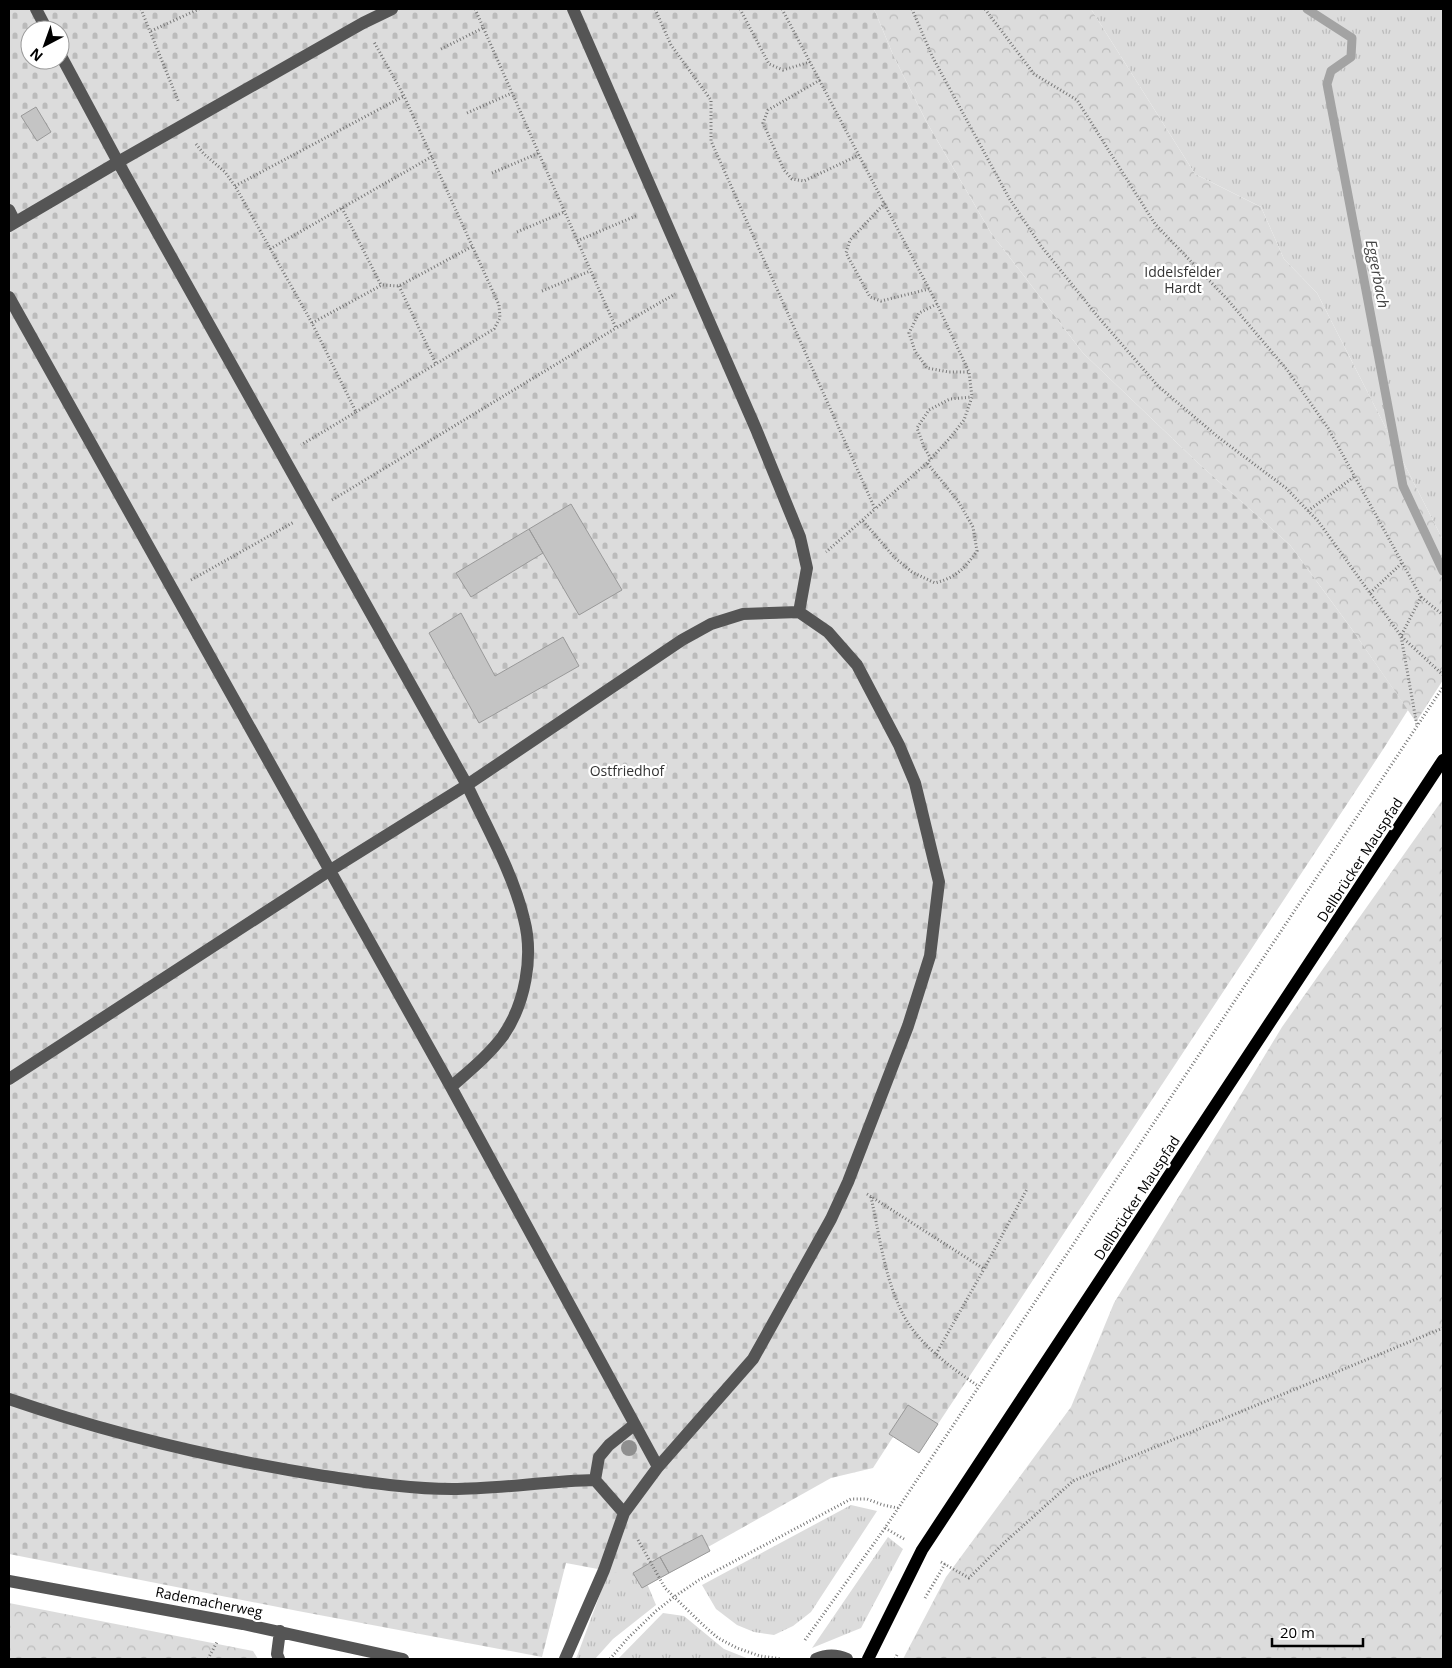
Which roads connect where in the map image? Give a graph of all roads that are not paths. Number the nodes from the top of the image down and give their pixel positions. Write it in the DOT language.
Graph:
graph roads {
  1 [pos="392,9"];
  2 [pos="572,9"];
  3 [pos="69,70"];
  4 [pos="118,162"];
  5 [pos="9,210"];
  6 [pos="12,224"];
  7 [pos="9,297"];
  8 [pos="799,612"];
  9 [pos="1443,760"];
  10 [pos="467,785"];
  11 [pos="329,871"];
  12 [pos="9,1079"];
  13 [pos="451,1087"];
  14 [pos="9,1399"];
  15 [pos="634,1425"];
  16 [pos="658,1467"];
  17 [pos="595,1480"];
  18 [pos="624,1513"];
  19 [pos="9,1581"];
  20 [pos="280,1631"];
  21 [pos="279,1659"];
  22 [pos="403,1659"];
  23 [pos="564,1659"];
  24 [pos="816,1659"];
  25 [pos="847,1659"];
  26 [pos="868,1659"];
  1 -- 4 [label="street"];
  2 -- 8 [label="street"];
  3 -- 4 [label="street"];
  4 -- 6 [label="street"];
  4 -- 10 [label="street"];
  5 -- 6 [label="street"];
  7 -- 11 [label="street"];
  8 -- 10 [label="street"];
  8 -- 16 [label="street"];
  9 -- 26 [label="main road, Dellbrücker Mauspfad"];
  10 -- 11 [label="street"];
  10 -- 13 [label="street"];
  11 -- 12 [label="street"];
  11 -- 13 [label="street"];
  13 -- 15 [label="street"];
  14 -- 17 [label="street"];
  15 -- 16 [label="street"];
  15 -- 17 [label="street"];
  16 -- 18 [label="street"];
  17 -- 18 [label="street"];
  18 -- 23 [label="street"];
  19 -- 20 [label="street, Rademacherweg"];
  20 -- 21 [label="street"];
  20 -- 22 [label="street, Rademacherweg"];
  24 -- 25 [label="street"];
}
